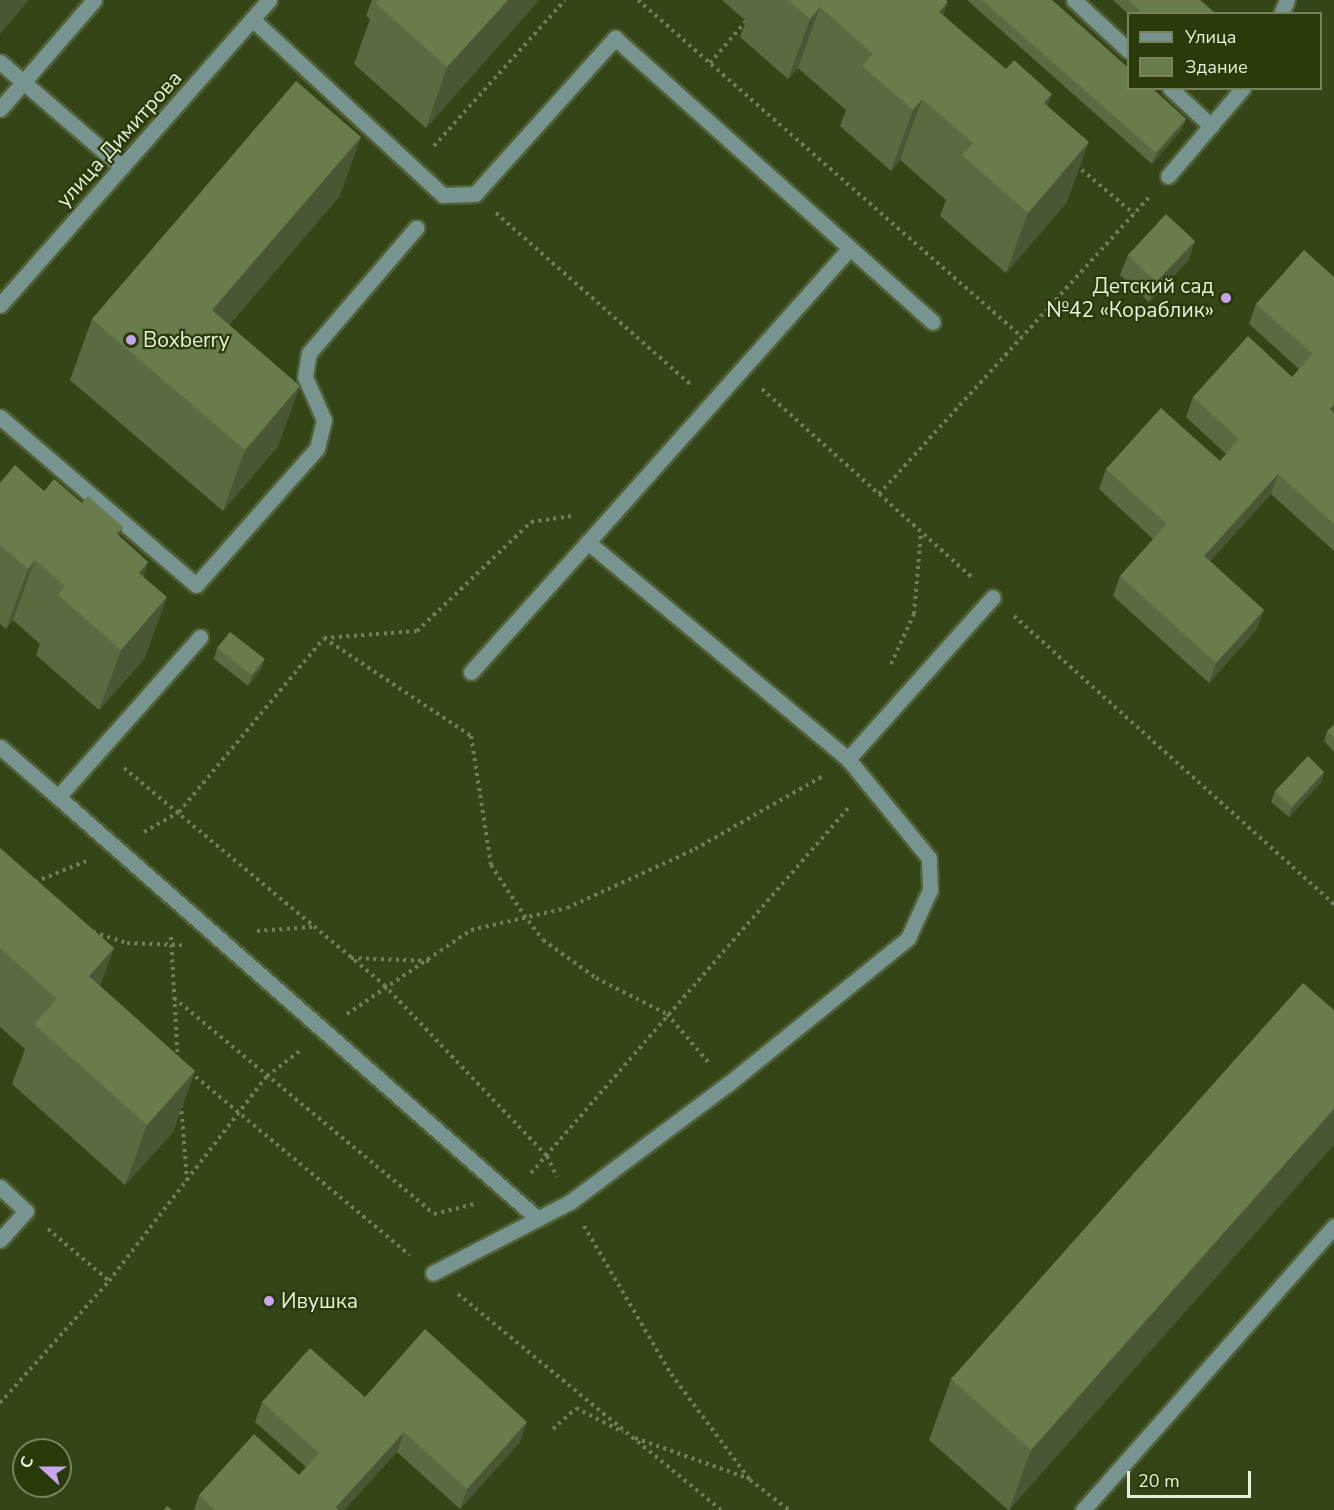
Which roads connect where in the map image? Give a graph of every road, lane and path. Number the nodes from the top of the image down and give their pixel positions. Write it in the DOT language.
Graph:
graph roads {
  1 [pos="94,0"];
  2 [pos="270,0"];
  3 [pos="565,0"];
  4 [pos="638,0"];
  5 [pos="1074,0"];
  6 [pos="252,19"];
  7 [pos="746,21"];
  8 [pos="1127,49"];
  9 [pos="0,62"];
  10 [pos="710,63"];
  11 [pos="23,82"];
  12 [pos="1172,90"];
  13 [pos="1241,90"];
  14 [pos="0,109"];
  15 [pos="1211,126"];
  16 [pos="423,140"];
  17 [pos="1070,160"];
  18 [pos="122,167"];
  19 [pos="1168,176"];
  20 [pos="475,194"];
  21 [pos="1134,214"];
  22 [pos="416,228"];
  23 [pos="849,249"];
  24 [pos="0,305"];
  25 [pos="933,322"];
  26 [pos="1022,337"];
  27 [pos="741,370"];
  28 [pos="712,403"];
  29 [pos="0,417"];
  30 [pos="879,494"];
  31 [pos="617,509"];
  32 [pos="921,532"];
  33 [pos="588,542"];
  34 [pos="993,597"];
  35 [pos="200,637"];
  36 [pos="324,638"];
  37 [pos="471,672"];
  38 [pos="885,676"];
  39 [pos="0,747"];
  40 [pos="102,750"];
  41 [pos="848,759"];
  42 [pos="867,786"];
  43 [pos="58,797"];
  44 [pos="179,812"];
  45 [pos="115,847"];
  46 [pos="26,885"];
  47 [pos="1334,904"];
  48 [pos="524,915"];
  49 [pos="169,923"];
  50 [pos="351,958"];
  51 [pos="431,961"];
  52 [pos="384,985"];
  53 [pos="174,998"];
  54 [pos="666,1014"];
  55 [pos="325,1031"];
  56 [pos="170,1055"];
  57 [pos="178,1062"];
  58 [pos="179,1074"];
  59 [pos="267,1076"];
  60 [pos="728,1084"];
  61 [pos="181,1098"];
  62 [pos="239,1114"];
  63 [pos="547,1156"];
  64 [pos="187,1182"];
  65 [pos="0,1187"];
  66 [pos="511,1195"];
  67 [pos="570,1202"];
  68 [pos="26,1211"];
  69 [pos="537,1219"];
  70 [pos="1334,1226"];
  71 [pos="0,1240"];
  72 [pos="433,1273"];
  73 [pos="109,1281"];
  74 [pos="0,1403"];
  75 [pos="553,1429"];
  76 [pos="632,1437"];
  77 [pos="750,1480"];
  78 [pos="721,1510"];
  79 [pos="789,1510"];
  80 [pos="1083,1510"];
  1 -- 11 [label="street"];
  2 -- 6 [label="street, улица Димитрова"];
  3 -- 16 [label="path"];
  4 -- 10 [label="path"];
  5 -- 8 [label="street"];
  6 -- 18 [label="street, улица Димитрова"];
  6 -- 20 [label="street"];
  7 -- 10 [label="path"];
  9 -- 11 [label="street"];
  10 -- 26 [label="path"];
  11 -- 14 [label="street"];
  11 -- 18 [label="street"];
  12 -- 15 [label="street"];
  13 -- 15 [label="street"];
  15 -- 19 [label="street"];
  17 -- 21 [label="path"];
  18 -- 24 [label="street, улица Димитрова"];
  19 -- 21 [label="path"];
  20 -- 23 [label="street"];
  20 -- 28 [label="path"];
  21 -- 26 [label="path"];
  22 -- 29 [label="street"];
  23 -- 25 [label="street"];
  23 -- 27 [label="street"];
  26 -- 30 [label="path"];
  27 -- 28 [label="street"];
  27 -- 30 [label="path"];
  28 -- 31 [label="street"];
  30 -- 32 [label="path"];
  31 -- 33 [label="street"];
  31 -- 36 [label="path"];
  32 -- 34 [label="path"];
  32 -- 38 [label="path"];
  33 -- 37 [label="street"];
  33 -- 41 [label="street"];
  34 -- 41 [label="street"];
  34 -- 47 [label="path"];
  35 -- 40 [label="street"];
  36 -- 44 [label="path"];
  36 -- 48 [label="path"];
  39 -- 43 [label="street"];
  40 -- 43 [label="street"];
  40 -- 44 [label="path"];
  41 -- 42 [label="street"];
  41 -- 48 [label="path"];
  42 -- 54 [label="path"];
  42 -- 60 [label="street"];
  43 -- 45 [label="street"];
  44 -- 45 [label="path"];
  44 -- 50 [label="path"];
  45 -- 46 [label="path"];
  45 -- 55 [label="street"];
  48 -- 51 [label="path"];
  48 -- 54 [label="path"];
  49 -- 53 [label="path"];
  50 -- 51 [label="path"];
  50 -- 52 [label="path"];
  51 -- 52 [label="path"];
  52 -- 55 [label="path"];
  52 -- 63 [label="path"];
  53 -- 57 [label="path"];
  53 -- 59 [label="path"];
  54 -- 60 [label="path"];
  54 -- 63 [label="path"];
  55 -- 59 [label="path"];
  55 -- 66 [label="street"];
  56 -- 57 [label="path"];
  57 -- 58 [label="path"];
  57 -- 62 [label="path"];
  59 -- 62 [label="path"];
  59 -- 66 [label="path"];
  60 -- 67 [label="street"];
  61 -- 64 [label="path"];
  62 -- 64 [label="path"];
  62 -- 72 [label="path"];
  63 -- 66 [label="path"];
  63 -- 67 [label="path"];
  64 -- 73 [label="path"];
  65 -- 68 [label="street"];
  66 -- 69 [label="street"];
  67 -- 69 [label="street"];
  67 -- 77 [label="path"];
  68 -- 71 [label="street"];
  68 -- 73 [label="path"];
  69 -- 72 [label="street"];
  70 -- 80 [label="street"];
  72 -- 76 [label="path"];
  73 -- 74 [label="path"];
  75 -- 76 [label="path"];
  76 -- 77 [label="path"];
  76 -- 78 [label="path"];
  77 -- 79 [label="path"];
}
